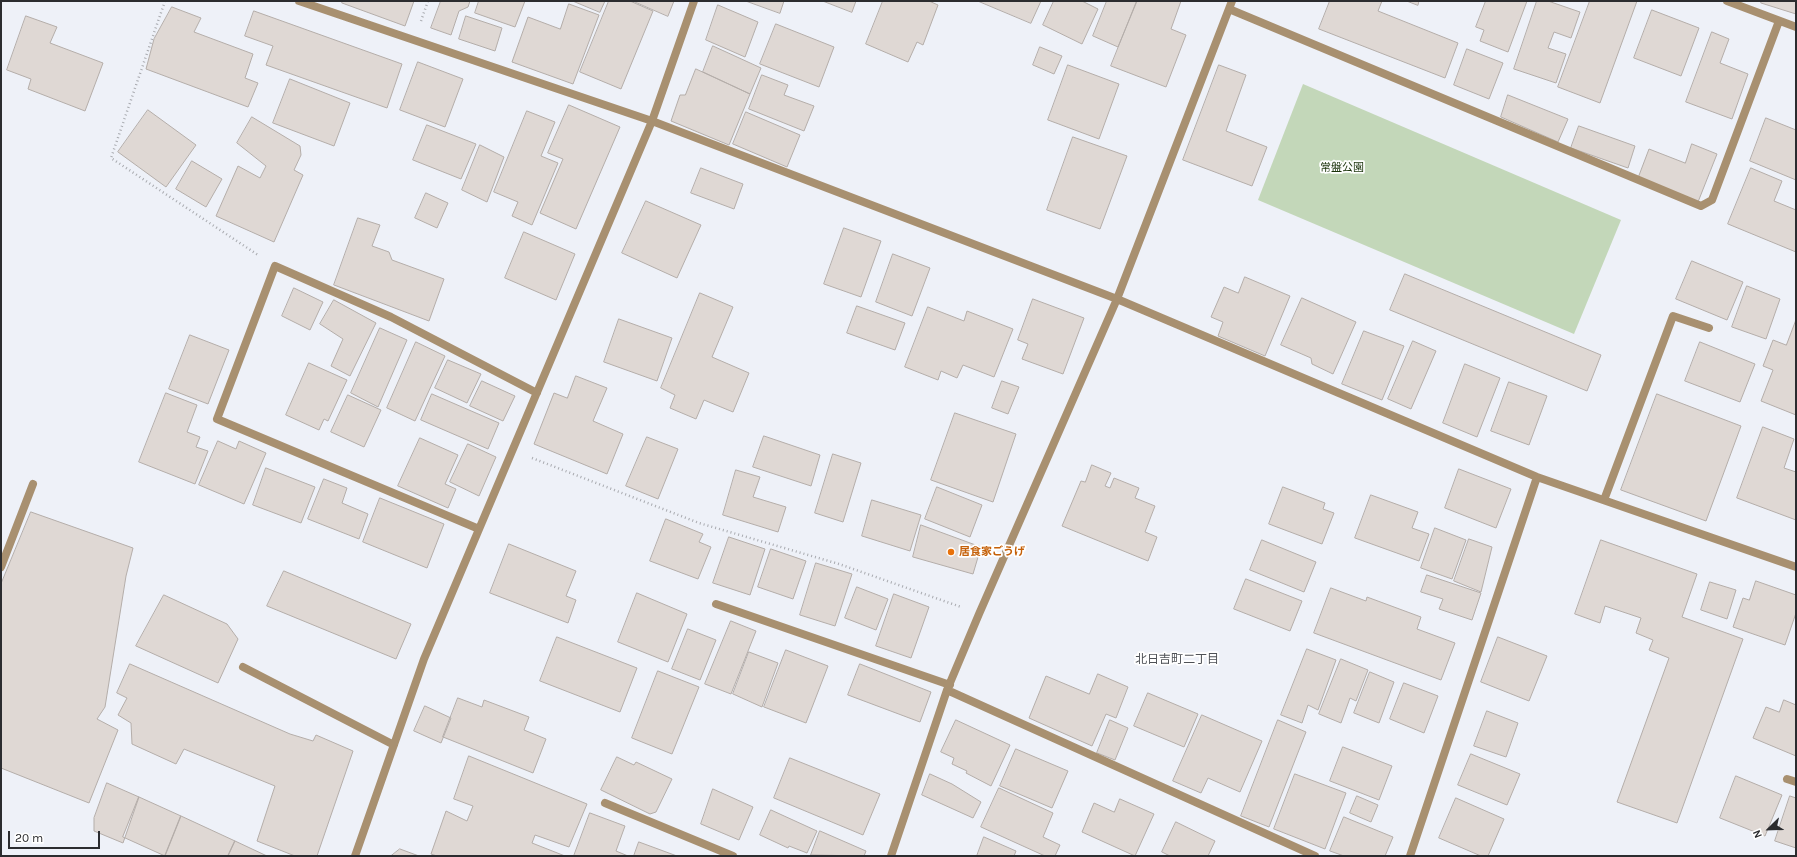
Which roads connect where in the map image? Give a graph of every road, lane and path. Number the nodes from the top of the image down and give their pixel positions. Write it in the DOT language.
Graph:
graph roads {
  1 [pos="165,1"];
  2 [pos="299,1"];
  3 [pos="694,1"];
  4 [pos="1232,1"];
  5 [pos="1727,1"];
  6 [pos="1746,4"];
  7 [pos="1229,9"];
  8 [pos="1779,21"];
  9 [pos="1796,27"];
  10 [pos="652,121"];
  11 [pos="275,266"];
  12 [pos="1117,299"];
  13 [pos="1709,328"];
  14 [pos="537,393"];
  15 [pos="512,451"];
  16 [pos="1537,477"];
  17 [pos="33,484"];
  18 [pos="1604,500"];
  19 [pos="479,529"];
  20 [pos="1,567"];
  21 [pos="1796,567"];
  22 [pos="716,604"];
  23 [pos="979,614"];
  24 [pos="243,667"];
  25 [pos="949,687"];
  26 [pos="394,745"];
  27 [pos="1787,779"];
  28 [pos="1796,782"];
  29 [pos="605,803"];
  30 [pos="355,856"];
  31 [pos="733,856"];
  32 [pos="891,856"];
  33 [pos="1315,856"];
  34 [pos="1410,856"];
  1 -- 11 [label="path"];
  2 -- 10 [label="street"];
  3 -- 10 [label="street"];
  4 -- 7 [label="street"];
  5 -- 6 [label="street"];
  6 -- 8 [label="street"];
  7 -- 8 [label="street"];
  7 -- 12 [label="street"];
  8 -- 9 [label="street"];
  10 -- 12 [label="street"];
  10 -- 14 [label="street"];
  11 -- 14 [label="street"];
  11 -- 19 [label="street"];
  12 -- 16 [label="street"];
  12 -- 23 [label="street"];
  13 -- 18 [label="street"];
  14 -- 15 [label="street"];
  15 -- 19 [label="street"];
  15 -- 23 [label="path"];
  16 -- 18 [label="street"];
  16 -- 34 [label="street"];
  17 -- 20 [label="street"];
  18 -- 21 [label="street"];
  19 -- 26 [label="street"];
  22 -- 25 [label="street"];
  23 -- 25 [label="street"];
  24 -- 26 [label="street"];
  25 -- 32 [label="street"];
  25 -- 33 [label="street"];
  26 -- 30 [label="street"];
  27 -- 28 [label="street"];
  29 -- 31 [label="street"];
}
